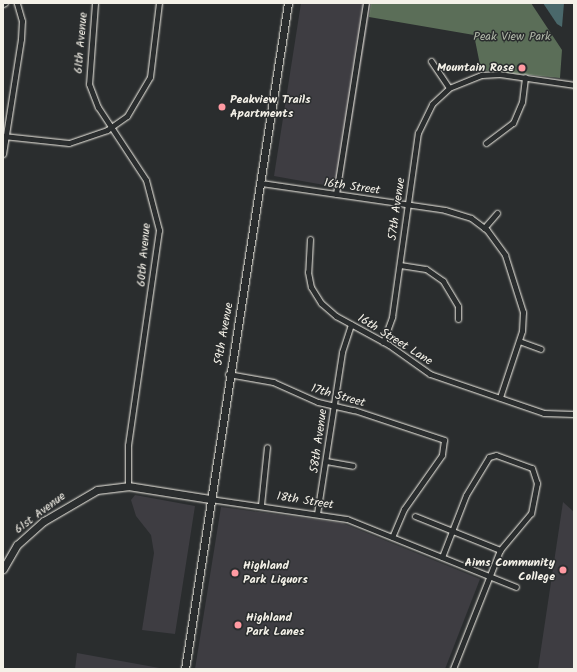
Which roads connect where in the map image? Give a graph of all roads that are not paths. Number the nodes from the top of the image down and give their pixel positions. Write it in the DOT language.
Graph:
graph roads {
  1 [pos="17,3"];
  2 [pos="95,3"];
  3 [pos="159,3"];
  4 [pos="288,3"];
  5 [pos="366,3"];
  6 [pos="431,61"];
  7 [pos="525,78"];
  8 [pos="574,85"];
  9 [pos="448,88"];
  10 [pos="112,127"];
  11 [pos="4,136"];
  12 [pos="486,143"];
  13 [pos="3,154"];
  14 [pos="260,183"];
  15 [pos="336,194"];
  16 [pos="408,205"];
  17 [pos="497,213"];
  18 [pos="484,228"];
  19 [pos="310,239"];
  20 [pos="400,264"];
  21 [pos="458,319"];
  22 [pos="351,324"];
  23 [pos="519,341"];
  24 [pos="383,342"];
  25 [pos="541,349"];
  26 [pos="228,374"];
  27 [pos="500,397"];
  28 [pos="334,406"];
  29 [pos="574,414"];
  30 [pos="267,447"];
  31 [pos="326,461"];
  32 [pos="353,466"];
  33 [pos="128,486"];
  34 [pos="80,497"];
  35 [pos="210,499"];
  36 [pos="262,505"];
  37 [pos="317,514"];
  38 [pos="415,516"];
  39 [pos="452,530"];
  40 [pos="392,537"];
  41 [pos="500,550"];
  42 [pos="442,557"];
  43 [pos="3,569"];
  44 [pos="490,576"];
  45 [pos="516,587"];
  46 [pos="185,669"];
  47 [pos="453,669"];
  1 -- 11 [label="street"];
  2 -- 10 [label="street, 61th Avenue"];
  3 -- 10 [label="street"];
  4 -- 14 [label="main road, 59th Avenue"];
  5 -- 15 [label="street"];
  6 -- 9 [label="street"];
  7 -- 8 [label="street"];
  7 -- 9 [label="street"];
  7 -- 12 [label="street"];
  9 -- 16 [label="street, 57th Avenue"];
  10 -- 11 [label="street"];
  10 -- 33 [label="street, 60th Avenue"];
  11 -- 13 [label="street"];
  14 -- 15 [label="street, 16th Street"];
  14 -- 26 [label="main road, 59th Avenue"];
  15 -- 16 [label="street, 16th Street"];
  16 -- 18 [label="street, 16th Street"];
  16 -- 20 [label="street, 57th Avenue"];
  17 -- 18 [label="street"];
  18 -- 23 [label="street"];
  19 -- 22 [label="street, 16th Street Lane"];
  20 -- 21 [label="street"];
  20 -- 24 [label="street, 57th Avenue"];
  22 -- 24 [label="street, 16th Street Lane"];
  22 -- 28 [label="street, 58th Avenue"];
  23 -- 25 [label="street"];
  23 -- 27 [label="street"];
  24 -- 27 [label="street, 16th Street Lane"];
  26 -- 28 [label="street, 17th Street"];
  26 -- 35 [label="main road, 59th Avenue"];
  27 -- 29 [label="street, 16th Street Lane"];
  28 -- 31 [label="street, 58th Avenue"];
  28 -- 40 [label="street, 17th Street"];
  30 -- 36 [label="street"];
  31 -- 32 [label="street"];
  31 -- 37 [label="street, 58th Avenue"];
  33 -- 34 [label="main road, 18th Street"];
  33 -- 35 [label="main road, 18th Street"];
  34 -- 43 [label="main road, 61st Avenue"];
  35 -- 36 [label="street, 18th Street"];
  35 -- 46 [label="main road, 59th Avenue"];
  36 -- 37 [label="street, 18th Street"];
  37 -- 40 [label="street, 18th Street"];
  38 -- 39 [label="street"];
  39 -- 41 [label="street"];
  39 -- 41 [label="street"];
  39 -- 42 [label="street"];
  40 -- 42 [label="street, 18th Street"];
  41 -- 44 [label="street"];
  42 -- 44 [label="street, 18th Street"];
  44 -- 45 [label="street, 18th Street"];
  44 -- 47 [label="street"];
}
